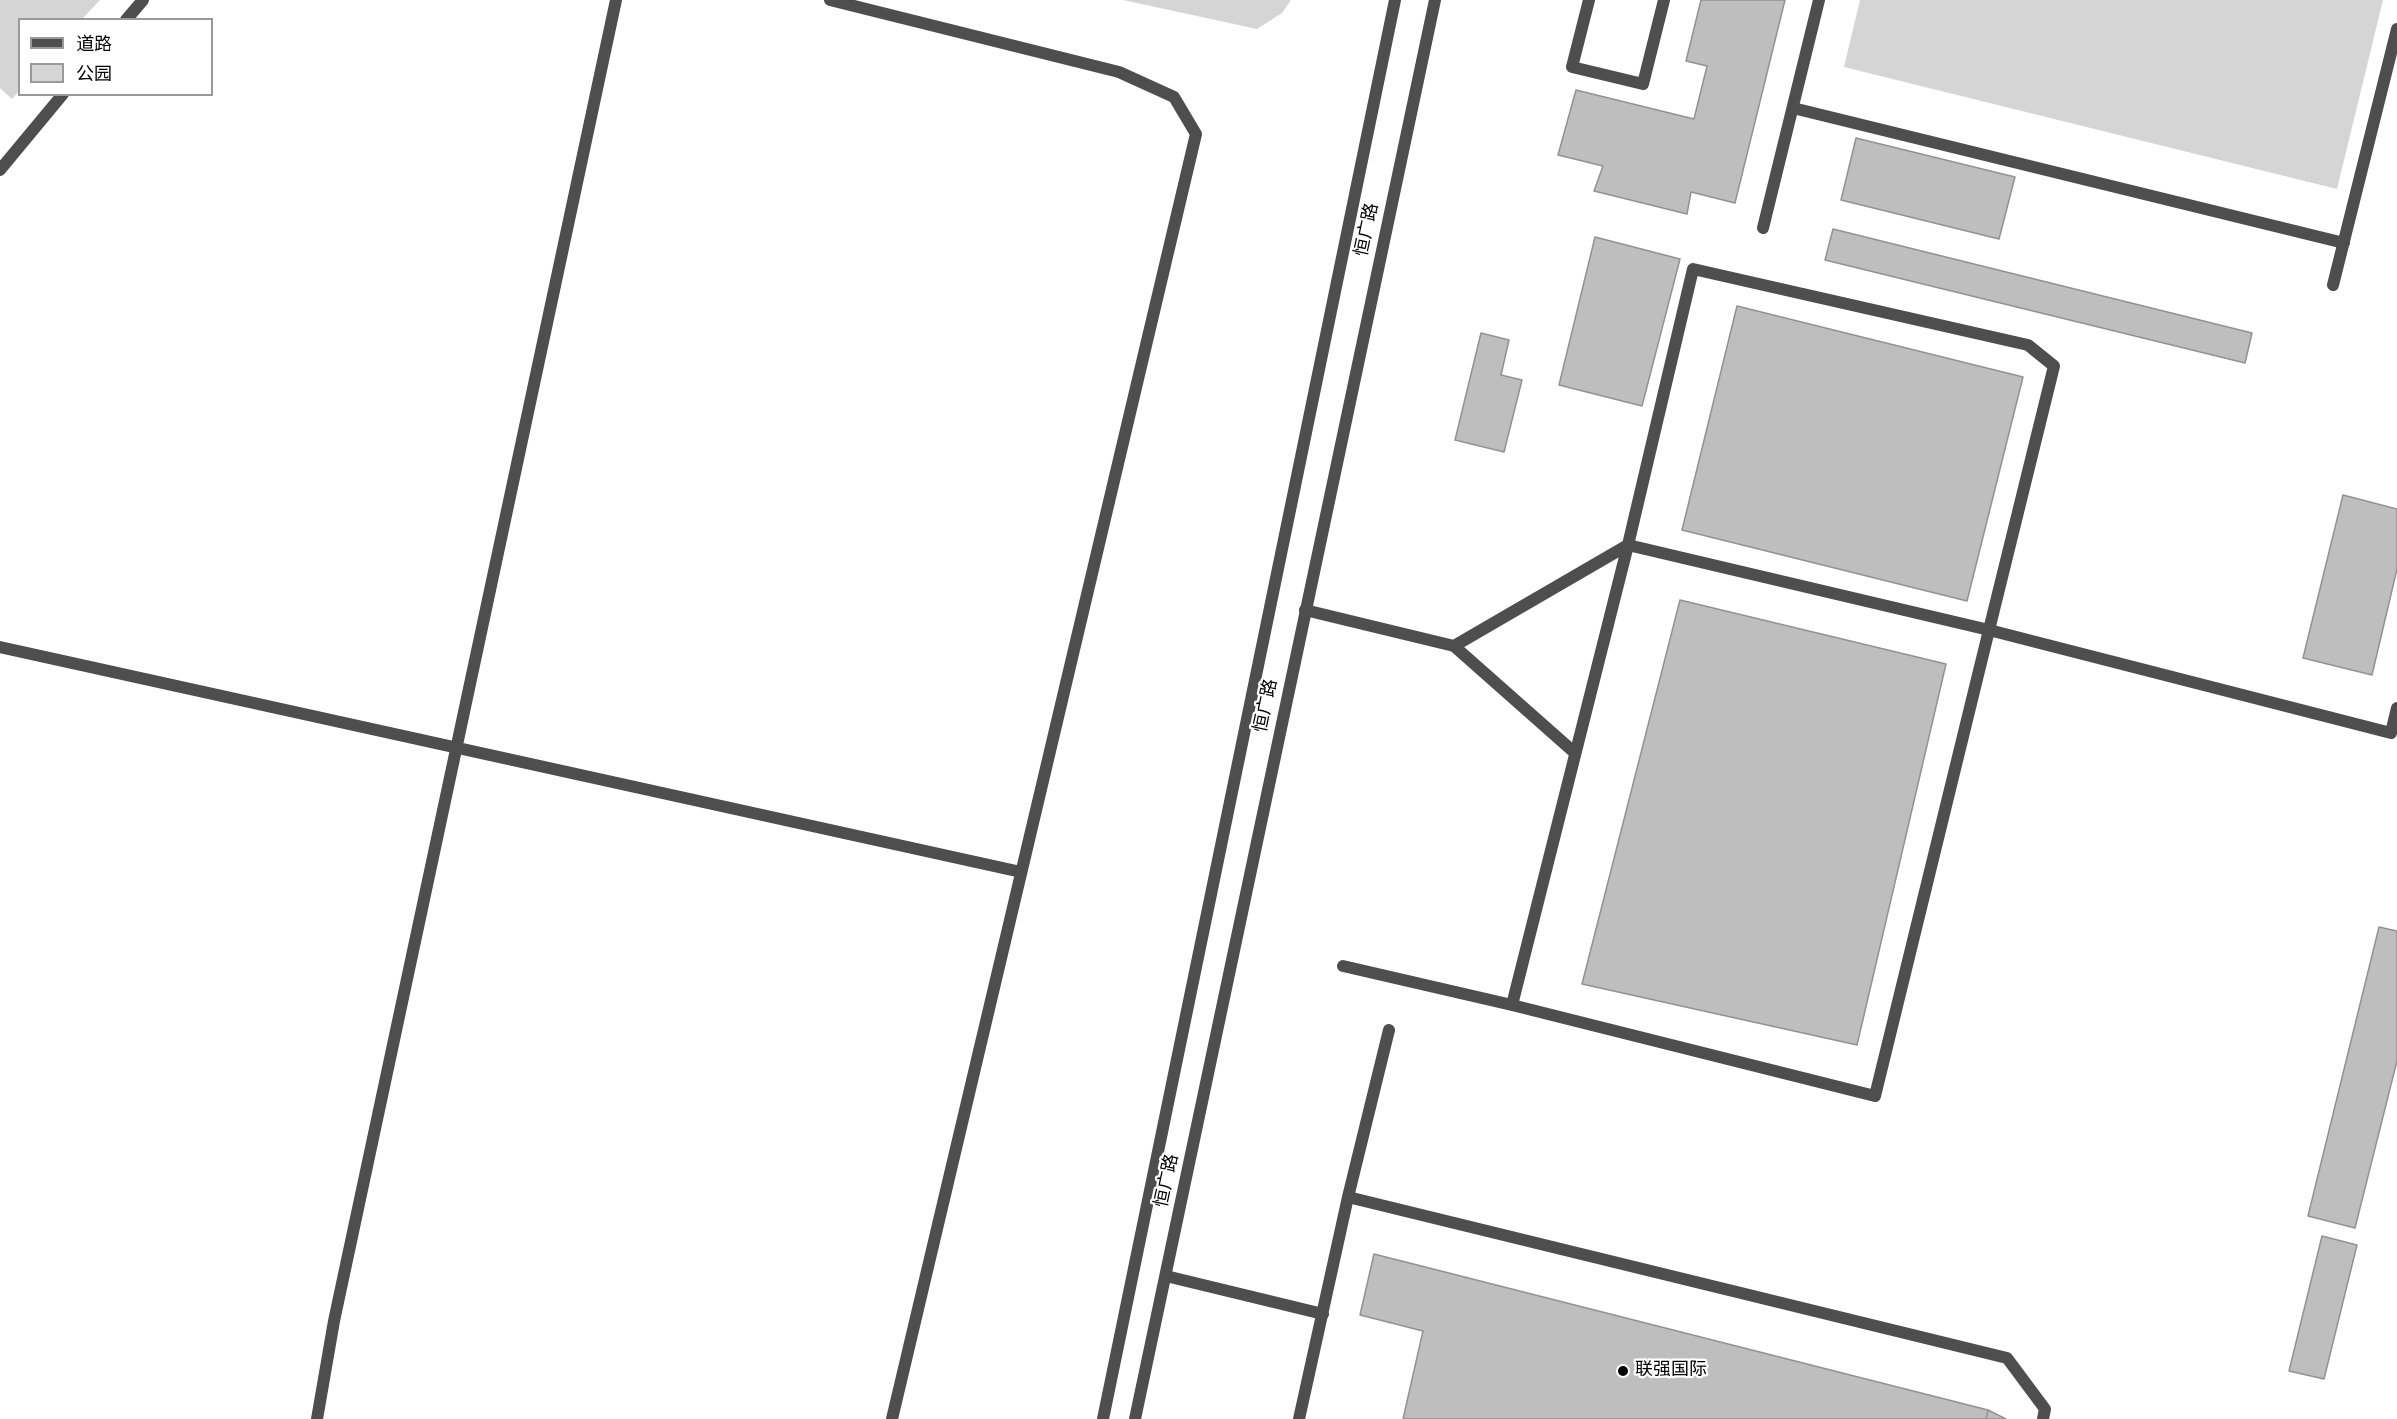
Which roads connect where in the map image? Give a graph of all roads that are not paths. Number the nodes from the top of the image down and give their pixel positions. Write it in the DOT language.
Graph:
graph roads {
  1 [pos="143,0"];
  2 [pos="616,0"];
  3 [pos="830,0"];
  4 [pos="1395,0"];
  5 [pos="1435,0"];
  6 [pos="1589,0"];
  7 [pos="1664,0"];
  8 [pos="1819,0"];
  9 [pos="128,18"];
  10 [pos="2397,29"];
  11 [pos="61,96"];
  12 [pos="1792,108"];
  13 [pos="0,170"];
  14 [pos="1763,228"];
  15 [pos="2344,243"];
  16 [pos="2333,285"];
  17 [pos="1628,545"];
  18 [pos="1305,610"];
  19 [pos="1989,630"];
  20 [pos="1454,646"];
  21 [pos="0,647"];
  22 [pos="2397,708"];
  23 [pos="456,748"];
  24 [pos="1575,753"];
  25 [pos="1021,872"];
  26 [pos="1343,966"];
  27 [pos="1512,1005"];
  28 [pos="1389,1030"];
  29 [pos="1348,1197"];
  30 [pos="1166,1276"];
  31 [pos="1323,1314"];
  32 [pos="317,1419"];
  33 [pos="892,1419"];
  34 [pos="1103,1419"];
  35 [pos="1135,1419"];
  36 [pos="1299,1419"];
  37 [pos="2043,1419"];
  1 -- 9 [label="street"];
  2 -- 23 [label="street"];
  3 -- 25 [label="street"];
  4 -- 34 [label="street, 恒广路"];
  5 -- 18 [label="street, 恒广路"];
  6 -- 7 [label="street"];
  8 -- 12 [label="street"];
  10 -- 15 [label="street"];
  11 -- 13 [label="street"];
  12 -- 14 [label="street"];
  12 -- 15 [label="street"];
  15 -- 16 [label="street"];
  17 -- 19 [label="street"];
  17 -- 19 [label="street"];
  17 -- 20 [label="street"];
  17 -- 24 [label="street"];
  18 -- 20 [label="street"];
  18 -- 30 [label="street, 恒广路"];
  19 -- 22 [label="street"];
  19 -- 27 [label="street"];
  20 -- 24 [label="street"];
  21 -- 23 [label="street"];
  23 -- 25 [label="street"];
  23 -- 32 [label="street"];
  24 -- 27 [label="street"];
  25 -- 33 [label="street"];
  26 -- 27 [label="street"];
  28 -- 29 [label="street"];
  29 -- 31 [label="street"];
  29 -- 37 [label="street"];
  30 -- 31 [label="street"];
  30 -- 35 [label="street, 恒广路"];
  31 -- 36 [label="street"];
}
